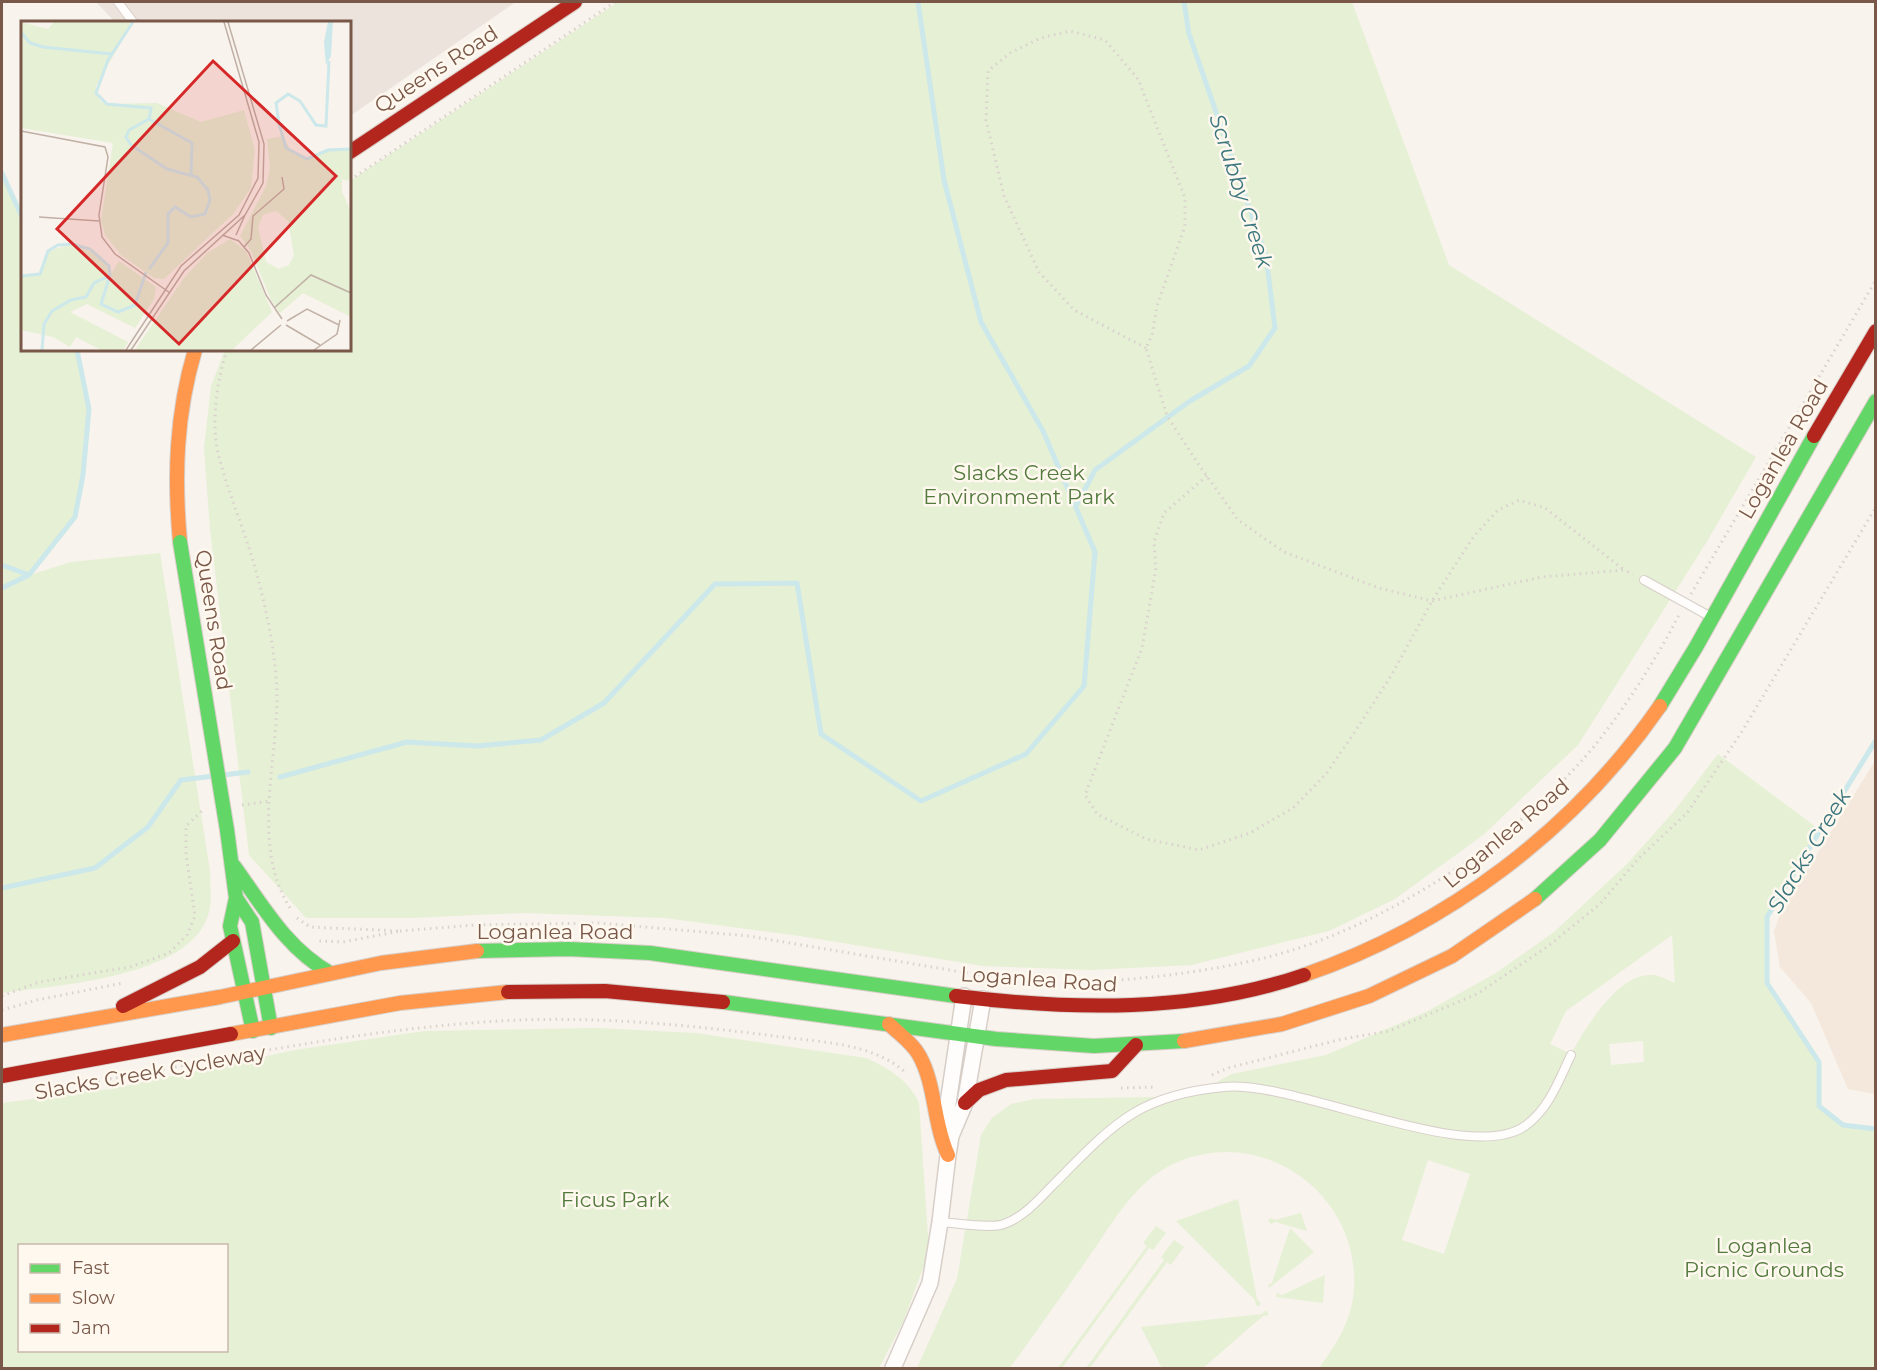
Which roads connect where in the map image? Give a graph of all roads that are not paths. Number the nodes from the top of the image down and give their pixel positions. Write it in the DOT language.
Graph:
graph roads {
  1 [pos="118,2"];
  2 [pos="575,2"];
  3 [pos="132,21"];
  4 [pos="351,151"];
  5 [pos="1875,332"];
  6 [pos="195,351"];
  7 [pos="1875,400"];
  8 [pos="1644,580"];
  9 [pos="1712,618"];
  10 [pos="231,862"];
  11 [pos="236,898"];
  12 [pos="233,941"];
  13 [pos="330,973"];
  14 [pos="265,986"];
  15 [pos="244,991"];
  16 [pos="964,996"];
  17 [pos="983,999"];
  18 [pos="101,1017"];
  19 [pos="889,1024"];
  20 [pos="271,1028"];
  21 [pos="253,1031"];
  22 [pos="959,1034"];
  23 [pos="2,1035"];
  24 [pos="977,1036"];
  25 [pos="1136,1045"];
  26 [pos="1571,1055"];
  27 [pos="2,1076"];
  28 [pos="965,1103"];
  29 [pos="951,1136"];
  30 [pos="948,1155"];
  31 [pos="940,1222"];
  32 [pos="892,1368"];
  1 -- 3 [label="lane"];
  2 -- 4 [label="main road, Queens Road"];
  5 -- 9 [label="main road, Loganlea Road"];
  6 -- 10 [label="main road, Queens Road, bridge"];
  7 -- 25 [label="main road"];
  8 -- 9 [label="lane"];
  9 -- 17 [label="main road, Loganlea Road"];
  10 -- 11 [label="main road, Queens Road"];
  10 -- 13 [label="main road"];
  11 -- 12 [label="main road, Queens Road"];
  11 -- 14 [label="main road, Queens Road"];
  12 -- 15 [label="main road, Queens Road"];
  12 -- 18 [label="main road"];
  13 -- 14 [label="main road, Loganlea Road"];
  13 -- 16 [label="main road, Loganlea Road"];
  14 -- 15 [label="main road, Loganlea Road"];
  14 -- 20 [label="main road, Queens Road"];
  15 -- 18 [label="main road, Loganlea Road"];
  15 -- 21 [label="main road, Queens Road"];
  16 -- 17 [label="main road, Loganlea Road"];
  16 -- 22 [label="street"];
  17 -- 24 [label="street"];
  18 -- 23 [label="main road, Loganlea Road"];
  19 -- 20 [label="main road"];
  19 -- 22 [label="main road"];
  19 -- 30 [label="main road"];
  20 -- 21 [label="main road"];
  21 -- 27 [label="main road"];
  22 -- 24 [label="main road"];
  22 -- 29 [label="street"];
  24 -- 25 [label="main road"];
  24 -- 28 [label="street"];
  25 -- 28 [label="main road"];
  26 -- 31 [label="lane"];
  28 -- 29 [label="street"];
  29 -- 30 [label="street"];
  30 -- 31 [label="street"];
  31 -- 32 [label="street"];
}
